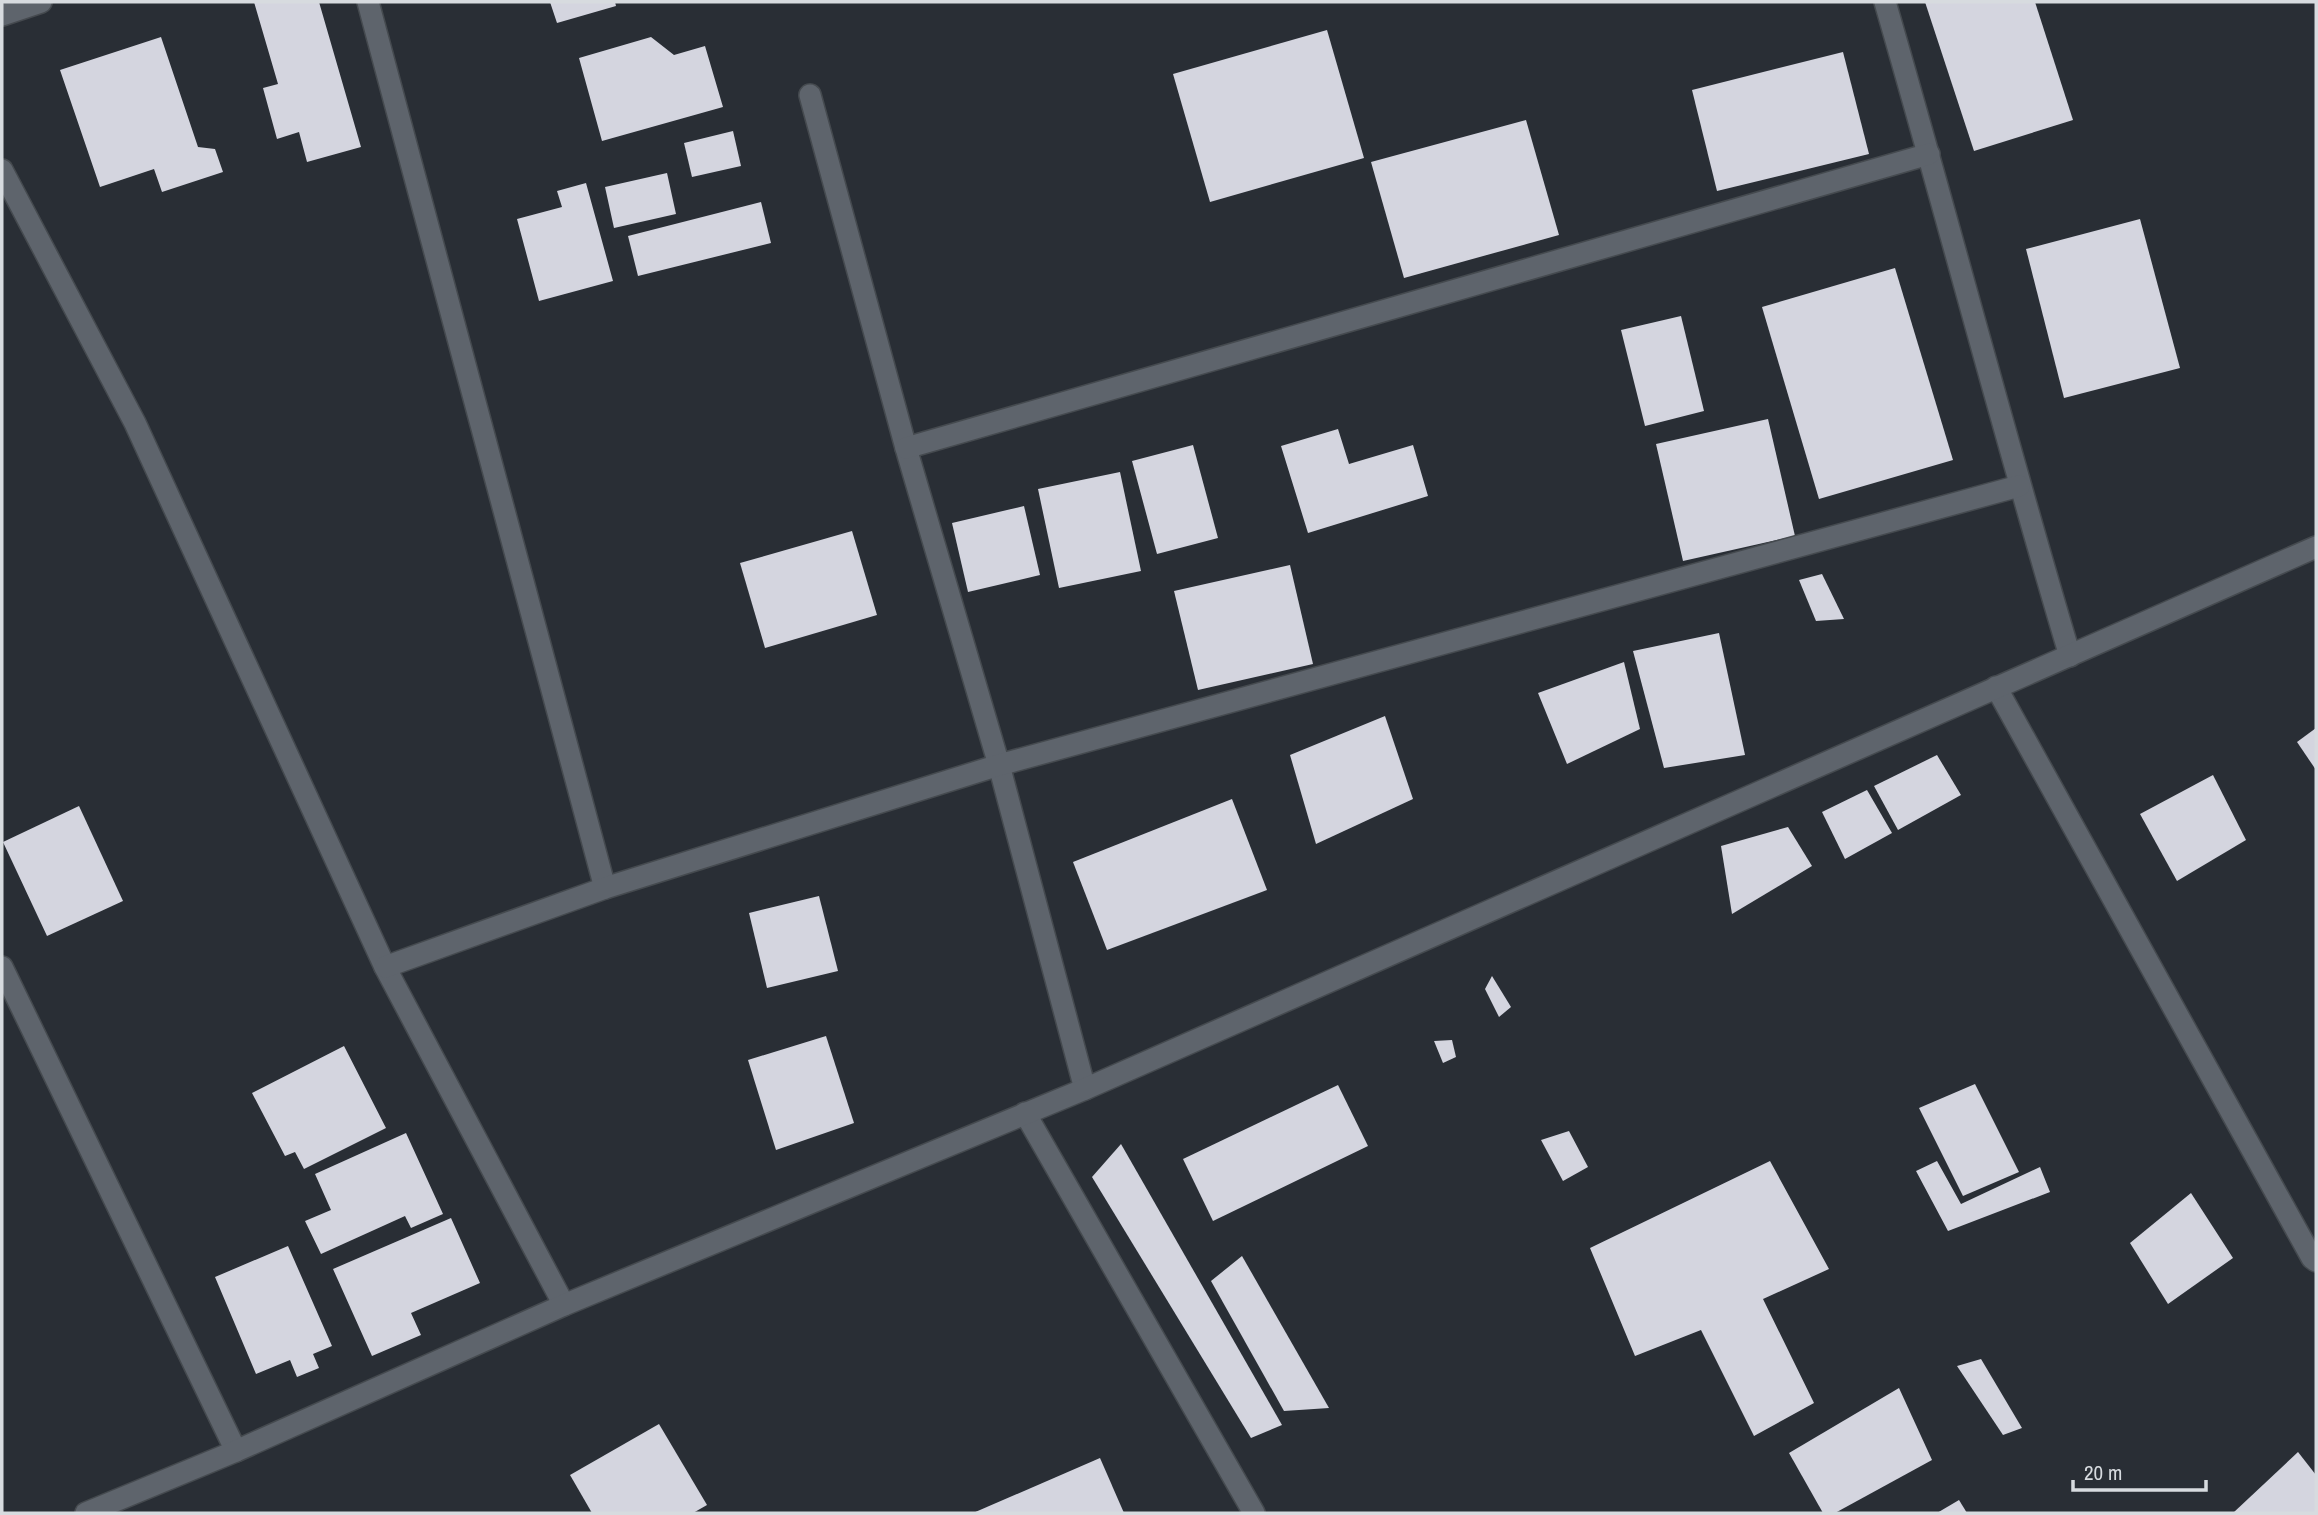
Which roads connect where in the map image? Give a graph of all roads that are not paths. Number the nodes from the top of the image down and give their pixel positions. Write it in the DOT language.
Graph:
graph roads {
  1 [pos="41,2"];
  2 [pos="368,2"];
  3 [pos="1885,2"];
  4 [pos="2,15"];
  5 [pos="810,95"];
  6 [pos="1929,153"];
  7 [pos="2,170"];
  8 [pos="906,448"];
  9 [pos="2019,486"];
  10 [pos="2316,547"];
  11 [pos="2070,656"];
  12 [pos="1996,687"];
  13 [pos="999,765"];
  14 [pos="605,888"];
  15 [pos="2,967"];
  16 [pos="385,967"];
  17 [pos="1085,1089"];
  18 [pos="1025,1113"];
  19 [pos="2316,1261"];
  20 [pos="564,1305"];
  21 [pos="236,1451"];
  22 [pos="123,1506"];
  23 [pos="86,1513"];
  24 [pos="1254,1513"];
  1 -- 4 [label="street"];
  2 -- 14 [label="street"];
  3 -- 6 [label="street"];
  5 -- 8 [label="street"];
  6 -- 8 [label="street"];
  6 -- 9 [label="street"];
  7 -- 16 [label="street"];
  8 -- 13 [label="street"];
  9 -- 11 [label="street"];
  9 -- 13 [label="street"];
  10 -- 11 [label="street"];
  11 -- 12 [label="street"];
  12 -- 17 [label="street"];
  12 -- 19 [label="street"];
  13 -- 14 [label="street"];
  13 -- 17 [label="street"];
  14 -- 16 [label="street"];
  15 -- 21 [label="street"];
  16 -- 20 [label="street"];
  17 -- 18 [label="street"];
  18 -- 20 [label="street"];
  18 -- 24 [label="street"];
  20 -- 21 [label="street"];
  21 -- 22 [label="street"];
  22 -- 23 [label="street"];
}
